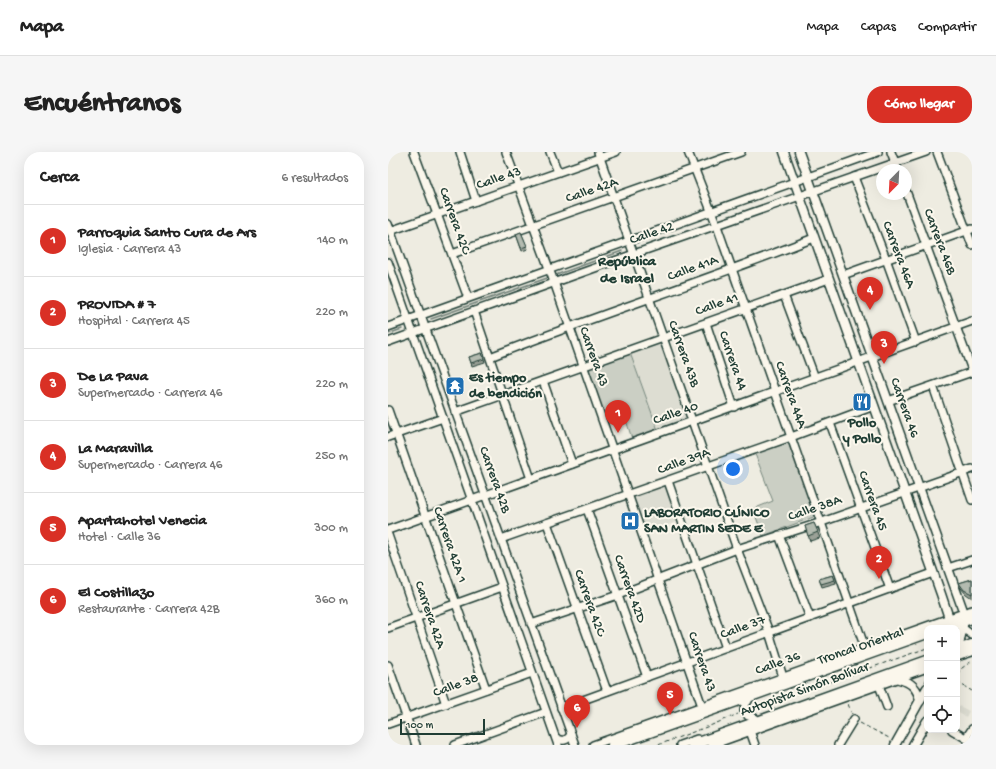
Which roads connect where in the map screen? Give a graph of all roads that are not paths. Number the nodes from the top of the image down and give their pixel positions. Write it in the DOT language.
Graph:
graph roads {
  1 [pos="414,152"];
  2 [pos="460,152"];
  3 [pos="506,152"];
  4 [pos="550,152"];
  5 [pos="616,152"];
  6 [pos="688,152"];
  7 [pos="741,152"];
  8 [pos="784,152"];
  9 [pos="799,152"];
  10 [pos="878,152"];
  11 [pos="891,152"];
  12 [pos="926,152"];
  13 [pos="936,152"];
  14 [pos="599,155"];
  15 [pos="896,164"];
  16 [pos="901,164"];
  17 [pos="694,168"];
  18 [pos="876,171"];
  19 [pos="558,172"];
  20 [pos="808,177"];
  21 [pos="854,177"];
  22 [pos="794,182"];
  23 [pos="518,186"];
  24 [pos="813,192"];
  25 [pos="800,196"];
  26 [pos="614,197"];
  27 [pos="909,200"];
  28 [pos="476,201"];
  29 [pos="711,211"];
  30 [pos="438,214"];
  31 [pos="532,225"];
  32 [pos="717,226"];
  33 [pos="389,227"];
  34 [pos="969,230"];
  35 [pos="814,238"];
  36 [pos="629,240"];
  37 [pos="926,245"];
  38 [pos="972,245"];
  39 [pos="452,254"];
  40 [pos="634,254"];
  41 [pos="886,259"];
  42 [pos="388,262"];
  43 [pos="732,269"];
  44 [pos="549,271"];
  45 [pos="843,275"];
  46 [pos="829,279"];
  47 [pos="553,281"];
  48 [pos="784,295"];
  49 [pos="468,298"];
  50 [pos="650,298"];
  51 [pos="746,309"];
  52 [pos="474,311"];
  53 [pos="421,315"];
  54 [pos="408,319"];
  55 [pos="972,321"];
  56 [pos="706,323"];
  57 [pos="569,326"];
  58 [pos="388,327"];
  59 [pos="957,327"];
  60 [pos="426,328"];
  61 [pos="413,333"];
  62 [pos="664,338"];
  63 [pos="388,342"];
  64 [pos="916,342"];
  65 [pos="490,357"];
  66 [pos="872,357"];
  67 [pos="859,362"];
  68 [pos="583,367"];
  69 [pos="972,371"];
  70 [pos="815,378"];
  71 [pos="543,381"];
  72 [pos="933,386"];
  73 [pos="775,392"];
  74 [pos="502,396"];
  75 [pos="888,401"];
  76 [pos="874,406"];
  77 [pos="734,407"];
  78 [pos="388,410"];
  79 [pos="456,412"];
  80 [pos="443,418"];
  81 [pos="693,422"];
  82 [pos="830,423"];
  83 [pos="397,434"];
  84 [pos="388,437"];
  85 [pos="791,437"];
  86 [pos="612,450"];
  87 [pos="572,464"];
  88 [pos="708,467"];
  89 [pos="972,469"];
  90 [pos="963,472"];
  91 [pos="531,479"];
  92 [pos="668,481"];
  93 [pos="919,488"];
  94 [pos="905,493"];
  95 [pos="485,495"];
  96 [pos="628,495"];
  97 [pos="472,500"];
  98 [pos="972,500"];
  99 [pos="861,507"];
  100 [pos="587,509"];
  101 [pos="426,517"];
  102 [pos="822,522"];
  103 [pos="547,523"];
  104 [pos="388,530"];
  105 [pos="388,535"];
  106 [pos="779,535"];
  107 [pos="501,540"];
  108 [pos="737,549"];
  109 [pos="972,560"];
  110 [pos="697,564"];
  111 [pos="948,568"];
  112 [pos="934,573"];
  113 [pos="658,580"];
  114 [pos="502,587"];
  115 [pos="890,589"];
  116 [pos="618,595"];
  117 [pos="456,603"];
  118 [pos="850,603"];
  119 [pos="577,609"];
  120 [pos="416,618"];
  121 [pos="810,618"];
  122 [pos="959,622"];
  123 [pos="531,624"];
  124 [pos="388,628"];
  125 [pos="769,632"];
  126 [pos="924,634"];
  127 [pos="972,635"];
  128 [pos="924,639"];
  129 [pos="972,640"];
  130 [pos="972,645"];
  131 [pos="726,648"];
  132 [pos="865,648"];
  133 [pos="960,649"];
  134 [pos="960,650"];
  135 [pos="960,651"];
  136 [pos="972,652"];
  137 [pos="924,657"];
  138 [pos="687,662"];
  139 [pos="924,662"];
  140 [pos="388,665"];
  141 [pos="924,669"];
  142 [pos="532,673"];
  143 [pos="647,677"];
  144 [pos="783,677"];
  145 [pos="898,678"];
  146 [pos="879,685"];
  147 [pos="486,689"];
  148 [pos="607,691"];
  149 [pos="924,694"];
  150 [pos="748,701"];
  151 [pos="920,701"];
  152 [pos="446,704"];
  153 [pos="702,706"];
  154 [pos="887,707"];
  155 [pos="561,708"];
  156 [pos="546,712"];
  157 [pos="407,718"];
  158 [pos="755,718"];
  159 [pos="854,719"];
  160 [pos="388,724"];
  161 [pos="924,725"];
  162 [pos="972,729"];
  163 [pos="750,731"];
  164 [pos="957,733"];
  165 [pos="571,734"];
  166 [pos="969,740"];
  167 [pos="557,742"];
  168 [pos="896,744"];
  169 [pos="416,745"];
  170 [pos="455,745"];
  171 [pos="575,745"];
  172 [pos="593,745"];
  173 [pos="613,745"];
  174 [pos="623,745"];
  175 [pos="680,745"];
  176 [pos="693,745"];
  177 [pos="712,745"];
  178 [pos="754,745"];
  179 [pos="838,745"];
  180 [pos="913,745"];
  1 -- 30 [label="street, Carrera 42C"];
  2 -- 28 [label="street"];
  3 -- 23 [label="street, Carrera 43"];
  4 -- 19 [label="street"];
  5 -- 14 [label="street, Calle 43"];
  6 -- 17 [label="street, Carrera 44A"];
  7 -- 17 [label="street, Calle 42A"];
  8 -- 22 [label="main road, Carrera 46"];
  9 -- 20 [label="main road, Carrera 46"];
  10 -- 20 [label="street, Calle 42"];
  11 -- 15 [label="street"];
  12 -- 16 [label="street, Calle 42"];
  13 -- 34 [label="street"];
  14 -- 19 [label="street, Calle 43"];
  14 -- 26 [label="street, Carrera 43B"];
  17 -- 26 [label="street, Calle 42A"];
  17 -- 29 [label="street, Carrera 44A"];
  18 -- 21 [label="street, Calle 42"];
  19 -- 23 [label="street, Calle 43"];
  20 -- 22 [label="street, Calle 42"];
  20 -- 24 [label="main road, Carrera 46"];
  21 -- 24 [label="street, Calle 42"];
  21 -- 41 [label="street, Carrera 46A"];
  22 -- 25 [label="main road, Carrera 46"];
  22 -- 29 [label="street, Calle 42"];
  23 -- 28 [label="street, Calle 43"];
  23 -- 31 [label="street, Carrera 43"];
  24 -- 25 [label="street, Calle 42"];
  24 -- 45 [label="main road, Carrera 46"];
  25 -- 32 [label="street, Calle 42"];
  25 -- 35 [label="main road, Carrera 46"];
  26 -- 31 [label="street, Calle 42A"];
  26 -- 36 [label="street, Carrera 43B"];
  27 -- 37 [label="street, Carrera 46B"];
  28 -- 30 [label="street, Calle 43"];
  29 -- 32 [label="street, Carrera 44A"];
  29 -- 36 [label="street, Calle 42"];
  30 -- 33 [label="street, Calle 43"];
  30 -- 39 [label="street, Carrera 42C"];
  31 -- 39 [label="street, Calle 42A"];
  31 -- 44 [label="street, Carrera 43"];
  32 -- 40 [label="street, Calle 42"];
  32 -- 43 [label="street, Carrera 44A"];
  33 -- 53 [label="street, Carrera 42B"];
  34 -- 37 [label="street"];
  34 -- 38 [label="street"];
  35 -- 43 [label="street, Calle 41A"];
  35 -- 46 [label="main road, Carrera 46"];
  36 -- 40 [label="street, Carrera 43B"];
  36 -- 44 [label="street, Calle 42"];
  37 -- 41 [label="street"];
  37 -- 59 [label="street, Carrera 46B"];
  39 -- 49 [label="street, Carrera 42C"];
  40 -- 47 [label="street, Calle 42"];
  40 -- 50 [label="street, Carrera 43B"];
  41 -- 45 [label="street"];
  41 -- 64 [label="street, Carrera 46A"];
  42 -- 54 [label="street, Carrera 42B"];
  43 -- 50 [label="street, Calle 41A"];
  43 -- 51 [label="street, Carrera 44A"];
  44 -- 47 [label="street, Carrera 43"];
  44 -- 49 [label="street, Calle 42"];
  45 -- 66 [label="main road, Carrera 46"];
  46 -- 48 [label="street, Calle 41"];
  46 -- 67 [label="main road, Carrera 46"];
  47 -- 52 [label="street, Calle 42"];
  47 -- 57 [label="street, Carrera 43"];
  48 -- 51 [label="street, Calle 41"];
  48 -- 70 [label="street"];
  49 -- 53 [label="street, Calle 42"];
  50 -- 57 [label="street, Calle 41A"];
  50 -- 62 [label="street, Carrera 43B"];
  51 -- 56 [label="street, Calle 41"];
  51 -- 73 [label="street, Carrera 44A"];
  52 -- 60 [label="street, Calle 42"];
  52 -- 65 [label="street"];
  53 -- 54 [label="street, Calle 42"];
  53 -- 60 [label="street, Carrera 42B"];
  54 -- 58 [label="street, Calle 42"];
  54 -- 61 [label="street, Carrera 42B"];
  55 -- 59 [label="street, Calle 40"];
  56 -- 62 [label="street, Calle 41"];
  56 -- 77 [label="street, Carrera 44"];
  57 -- 65 [label="street, Calle 41A"];
  57 -- 68 [label="street, Carrera 43"];
  59 -- 64 [label="street, Calle 40"];
  59 -- 69 [label="street, Carrera 46B"];
  60 -- 61 [label="street, Calle 42"];
  60 -- 79 [label="street, Carrera 42B"];
  61 -- 63 [label="street, Calle 42"];
  61 -- 80 [label="street, Carrera 42B"];
  62 -- 68 [label="street, Calle 41"];
  62 -- 81 [label="street, Carrera 43B"];
  64 -- 66 [label="street, Calle 40"];
  65 -- 74 [label="street"];
  66 -- 67 [label="street, Calle 40"];
  66 -- 75 [label="main road, Carrera 46"];
  67 -- 70 [label="street, Calle 40"];
  67 -- 76 [label="main road, Carrera 46"];
  68 -- 71 [label="street, Calle 41"];
  68 -- 86 [label="street, Carrera 43"];
  69 -- 72 [label="street"];
  70 -- 73 [label="street, Calle 40"];
  71 -- 74 [label="street, Calle 41"];
  71 -- 87 [label="street"];
  72 -- 75 [label="street"];
  72 -- 90 [label="street"];
  73 -- 77 [label="street, Calle 40"];
  73 -- 85 [label="street, Carrera 44A"];
  74 -- 79 [label="street, Calle 41"];
  74 -- 91 [label="street"];
  75 -- 93 [label="main road, Carrera 46"];
  76 -- 82 [label="street, Calle 39A"];
  76 -- 94 [label="main road, Carrera 46"];
  77 -- 81 [label="street, Calle 40"];
  78 -- 83 [label="street, Carrera 42A 1"];
  79 -- 95 [label="street, Carrera 42B"];
  80 -- 83 [label="street"];
  80 -- 97 [label="street, Carrera 42B"];
  81 -- 86 [label="street, Calle 40"];
  81 -- 88 [label="street, Carrera 43B"];
  82 -- 85 [label="street, Calle 39A"];
  82 -- 99 [label="street, Carrera 45"];
  83 -- 84 [label="street"];
  83 -- 101 [label="street, Carrera 42A 1"];
  85 -- 88 [label="street, Calle 39A"];
  85 -- 102 [label="street, Carrera 44A"];
  86 -- 87 [label="street, Calle 40"];
  86 -- 96 [label="street, Carrera 43"];
  87 -- 91 [label="street, Calle 40"];
  88 -- 92 [label="street, Calle 39A"];
  88 -- 108 [label="street, Carrera 43B"];
  89 -- 90 [label="street, Calle 38A"];
  90 -- 93 [label="street, Calle 38A"];
  90 -- 98 [label="street"];
  91 -- 95 [label="street, Calle 40"];
  92 -- 96 [label="street, Calle 39A"];
  92 -- 110 [label="street"];
  93 -- 94 [label="street, Calle 38A"];
  93 -- 111 [label="main road, Carrera 46"];
  94 -- 99 [label="street, Calle 38A"];
  94 -- 112 [label="main road, Carrera 46"];
  95 -- 97 [label="street, Calle 40"];
  95 -- 107 [label="street, Carrera 42B"];
  96 -- 100 [label="street, Calle 39A"];
  96 -- 113 [label="street, Carrera 43"];
  97 -- 101 [label="street, Calle 40"];
  97 -- 114 [label="street, Carrera 42B"];
  99 -- 102 [label="street, Calle 38A"];
  99 -- 115 [label="street, Carrera 45"];
  100 -- 103 [label="street, Calle 39A"];
  100 -- 116 [label="street, Carrera 42D"];
  101 -- 104 [label="street, Calle 40"];
  101 -- 117 [label="street, Carrera 42A 1"];
  102 -- 106 [label="street, Calle 38A"];
  102 -- 118 [label="street, Carrera 44A"];
  103 -- 107 [label="street, Calle 39A"];
  103 -- 119 [label="street, Carrera 42C"];
  105 -- 120 [label="street, Carrera 42A"];
  106 -- 108 [label="street, Calle 38A"];
  106 -- 121 [label="street"];
  107 -- 123 [label="street, Carrera 42B"];
  108 -- 110 [label="street, Calle 38A"];
  108 -- 125 [label="street, Carrera 43B"];
  109 -- 111 [label="street"];
  110 -- 113 [label="street, Calle 38A"];
  110 -- 131 [label="street"];
  111 -- 122 [label="main road, Carrera 46"];
  112 -- 115 [label="street, Calle 37"];
  112 -- 122 [label="main road, Carrera 46"];
  113 -- 116 [label="street, Calle 38A"];
  113 -- 138 [label="street, Carrera 43"];
  114 -- 117 [label="street"];
  114 -- 142 [label="street, Carrera 42B"];
  115 -- 118 [label="street, Calle 37"];
  116 -- 119 [label="street, Calle 38A"];
  116 -- 143 [label="street, Carrera 42D"];
  117 -- 120 [label="street"];
  117 -- 147 [label="street, Carrera 42A 1"];
  118 -- 121 [label="street, Calle 37"];
  118 -- 132 [label="street, Carrera 44A"];
  119 -- 123 [label="street, Calle 38A"];
  119 -- 148 [label="street, Carrera 42C"];
  120 -- 124 [label="street"];
  120 -- 152 [label="street, Carrera 42A"];
  121 -- 125 [label="street, Calle 37"];
  122 -- 127 [label="street"];
  122 -- 132 [label="street, Calle 36"];
  123 -- 155 [label="street, Carrera 42B"];
  125 -- 131 [label="street, Calle 37"];
  125 -- 144 [label="street, Carrera 43B"];
  126 -- 173 [label="highway, Autopista Simón Bolívar"];
  128 -- 150 [label="street, Troncal Oriental"];
  129 -- 133 [label="street"];
  130 -- 134 [label="highway"];
  131 -- 138 [label="street, Calle 37"];
  132 -- 144 [label="street, Calle 36"];
  135 -- 136 [label="street"];
  137 -- 158 [label="street"];
  138 -- 143 [label="street, Calle 37"];
  138 -- 153 [label="street, Carrera 43"];
  139 -- 176 [label="highway, Autopista Simón Bolívar"];
  140 -- 157 [label="street"];
  141 -- 145 [label="street"];
  142 -- 147 [label="street, Calle 38"];
  142 -- 156 [label="street, Carrera 42B"];
  143 -- 148 [label="street, Calle 37"];
  144 -- 153 [label="street, Calle 36"];
  145 -- 146 [label="street"];
  145 -- 151 [label="main road"];
  146 -- 154 [label="street"];
  146 -- 163 [label="street"];
  147 -- 152 [label="street, Calle 38"];
  148 -- 155 [label="street, Calle 37"];
  149 -- 151 [label="main road"];
  150 -- 158 [label="street"];
  150 -- 174 [label="street, Troncal Oriental"];
  151 -- 168 [label="main road"];
  152 -- 157 [label="street, Calle 38"];
  153 -- 172 [label="street, Calle 36"];
  155 -- 165 [label="street, Carrera 42B"];
  156 -- 167 [label="street, Carrera 42B"];
  156 -- 170 [label="street"];
  157 -- 160 [label="street, Calle 38"];
  157 -- 169 [label="street"];
  158 -- 175 [label="street"];
  159 -- 179 [label="street"];
  161 -- 180 [label="main road"];
  162 -- 166 [label="street"];
  163 -- 177 [label="street"];
  163 -- 178 [label="street"];
  164 -- 166 [label="street"];
  165 -- 167 [label="street"];
  165 -- 171 [label="street, Carrera 42B"];
}
